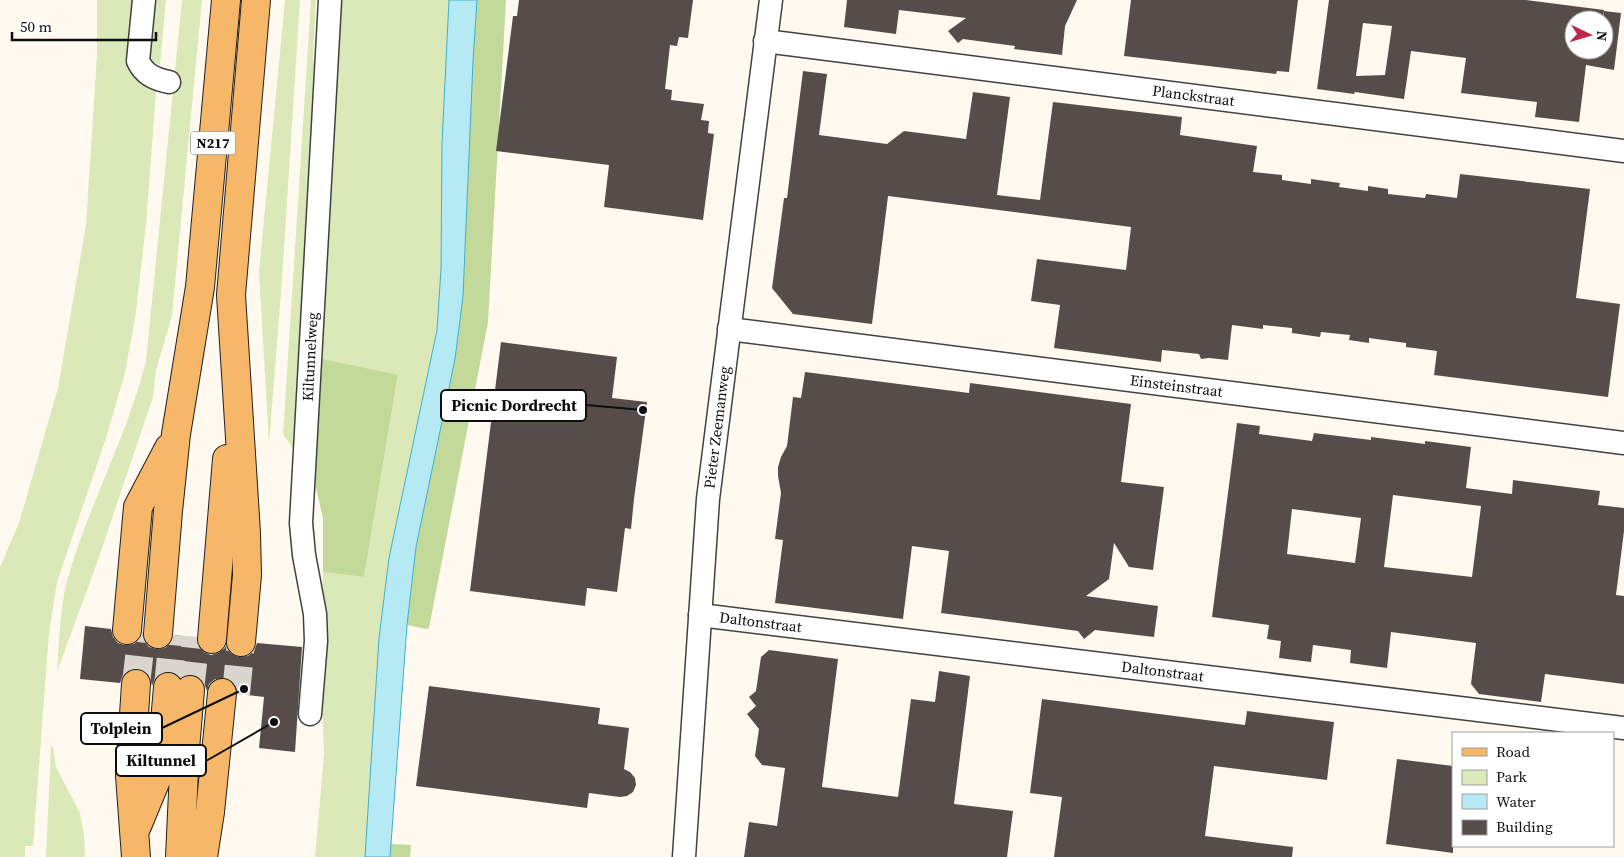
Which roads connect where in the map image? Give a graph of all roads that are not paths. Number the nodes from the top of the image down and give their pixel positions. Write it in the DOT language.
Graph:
graph roads {
  1 [pos="144,0"];
  2 [pos="226,0"];
  3 [pos="256,0"];
  4 [pos="330,0"];
  5 [pos="771,0"];
  6 [pos="765,41"];
  7 [pos="169,82"];
  8 [pos="1624,150"];
  9 [pos="729,329"];
  10 [pos="235,367"];
  11 [pos="176,434"];
  12 [pos="1624,443"];
  13 [pos="700,615"];
  14 [pos="184,636"];
  15 [pos="179,689"];
  16 [pos="310,714"];
  17 [pos="1624,728"];
  18 [pos="135,844"];
  19 [pos="180,857"];
  20 [pos="192,857"];
  21 [pos="203,857"];
  22 [pos="214,857"];
  23 [pos="684,857"];
  1 -- 7 [label="street"];
  2 -- 11 [label="main road, N217"];
  3 -- 10 [label="main road, N217"];
  4 -- 16 [label="street, Kiltunnelweg"];
  5 -- 6 [label="street, Pieter Zeemanweg"];
  6 -- 8 [label="street, Planckstraat"];
  6 -- 9 [label="street, Pieter Zeemanweg"];
  9 -- 12 [label="street, Einsteinstraat"];
  9 -- 13 [label="street, Pieter Zeemanweg"];
  10 -- 14 [label="main road, N217"];
  10 -- 14 [label="main road, N217"];
  11 -- 14 [label="main road, N217"];
  11 -- 14 [label="main road, N217"];
  13 -- 17 [label="street, Daltonstraat"];
  13 -- 23 [label="street, Pieter Zeemanweg"];
  15 -- 18 [label="main road"];
  15 -- 19 [label="main road"];
  15 -- 20 [label="main road"];
  15 -- 21 [label="main road"];
  15 -- 22 [label="main road"];
}
